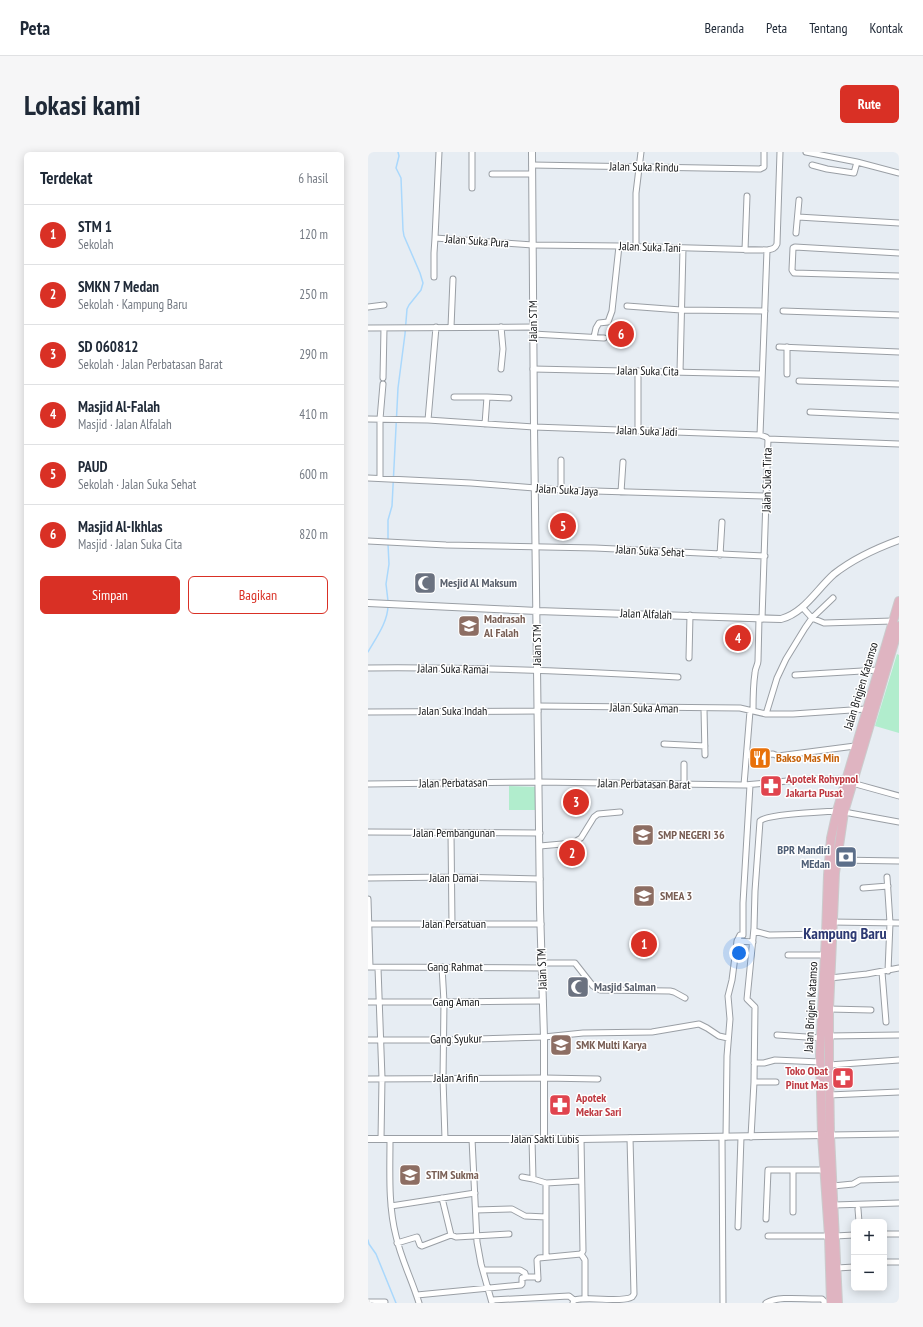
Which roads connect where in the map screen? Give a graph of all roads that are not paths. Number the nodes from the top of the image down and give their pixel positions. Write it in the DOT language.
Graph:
graph roads {
  1 [pos="439,152"];
  2 [pos="472,152"];
  3 [pos="532,152"];
  4 [pos="641,152"];
  5 [pos="764,152"];
  6 [pos="780,152"];
  7 [pos="806,152"];
  8 [pos="857,162"];
  9 [pos="532,165"];
  10 [pos="812,165"];
  11 [pos="639,167"];
  12 [pos="899,173"];
  13 [pos="492,174"];
  14 [pos="532,174"];
  15 [pos="472,188"];
  16 [pos="747,196"];
  17 [pos="799,200"];
  18 [pos="798,217"];
  19 [pos="899,223"];
  20 [pos="796,233"];
  21 [pos="435,238"];
  22 [pos="533,245"];
  23 [pos="619,246"];
  24 [pos="636,246"];
  25 [pos="683,248"];
  26 [pos="744,250"];
  27 [pos="767,250"];
  28 [pos="899,253"];
  29 [pos="434,276"];
  30 [pos="899,276"];
  31 [pos="453,279"];
  32 [pos="384,305"];
  33 [pos="628,306"];
  34 [pos="368,307"];
  35 [pos="681,310"];
  36 [pos="765,311"];
  37 [pos="783,311"];
  38 [pos="899,315"];
  39 [pos="436,327"];
  40 [pos="452,327"];
  41 [pos="501,327"];
  42 [pos="368,328"];
  43 [pos="384,328"];
  44 [pos="533,330"];
  45 [pos="594,337"];
  46 [pos="604,338"];
  47 [pos="779,347"];
  48 [pos="787,347"];
  49 [pos="899,352"];
  50 [pos="501,369"];
  51 [pos="534,369"];
  52 [pos="638,371"];
  53 [pos="680,372"];
  54 [pos="762,374"];
  55 [pos="787,374"];
  56 [pos="383,378"];
  57 [pos="799,381"];
  58 [pos="383,384"];
  59 [pos="899,384"];
  60 [pos="454,396"];
  61 [pos="487,397"];
  62 [pos="509,398"];
  63 [pos="810,412"];
  64 [pos="899,416"];
  65 [pos="368,419"];
  66 [pos="380,419"];
  67 [pos="428,420"];
  68 [pos="485,424"];
  69 [pos="534,427"];
  70 [pos="638,431"];
  71 [pos="760,436"];
  72 [pos="768,439"];
  73 [pos="899,444"];
  74 [pos="561,460"];
  75 [pos="623,462"];
  76 [pos="368,478"];
  77 [pos="380,478"];
  78 [pos="535,488"];
  79 [pos="561,490"];
  80 [pos="621,492"];
  81 [pos="767,496"];
  82 [pos="722,522"];
  83 [pos="899,540"];
  84 [pos="368,541"];
  85 [pos="536,547"];
  86 [pos="720,555"];
  87 [pos="765,556"];
  88 [pos="833,598"];
  89 [pos="899,601"];
  90 [pos="368,603"];
  91 [pos="802,607"];
  92 [pos="537,610"];
  93 [pos="690,615"];
  94 [pos="812,618"];
  95 [pos="761,619"];
  96 [pos="896,624"];
  97 [pos="689,658"];
  98 [pos="368,668"];
  99 [pos="537,670"];
  100 [pos="879,670"];
  101 [pos="795,675"];
  102 [pos="678,677"];
  103 [pos="538,708"];
  104 [pos="704,709"];
  105 [pos="866,709"];
  106 [pos="752,711"];
  107 [pos="368,712"];
  108 [pos="766,714"];
  109 [pos="664,744"];
  110 [pos="705,746"];
  111 [pos="855,746"];
  112 [pos="705,755"];
  113 [pos="747,756"];
  114 [pos="684,764"];
  115 [pos="854,764"];
  116 [pos="850,780"];
  117 [pos="539,782"];
  118 [pos="368,784"];
  119 [pos="684,784"];
  120 [pos="744,785"];
  121 [pos="750,785"];
  122 [pos="899,796"];
  123 [pos="620,812"];
  124 [pos="840,812"];
  125 [pos="899,822"];
  126 [pos="368,832"];
  127 [pos="452,833"];
  128 [pos="540,833"];
  129 [pos="540,846"];
  130 [pos="836,860"];
  131 [pos="899,862"];
  132 [pos="452,877"];
  133 [pos="887,877"];
  134 [pos="368,878"];
  135 [pos="540,879"];
  136 [pos="888,886"];
  137 [pos="862,888"];
  138 [pos="368,899"];
  139 [pos="830,922"];
  140 [pos="890,923"];
  141 [pos="899,923"];
  142 [pos="368,924"];
  143 [pos="452,924"];
  144 [pos="541,924"];
  145 [pos="743,928"];
  146 [pos="754,929"];
  147 [pos="830,934"];
  148 [pos="737,941"];
  149 [pos="752,942"];
  150 [pos="825,955"];
  151 [pos="788,956"];
  152 [pos="542,965"];
  153 [pos="369,967"];
  154 [pos="442,967"];
  155 [pos="378,968"];
  156 [pos="899,968"];
  157 [pos="888,970"];
  158 [pos="882,972"];
  159 [pos="830,978"];
  160 [pos="685,998"];
  161 [pos="543,1001"];
  162 [pos="368,1002"];
  163 [pos="379,1002"];
  164 [pos="444,1002"];
  165 [pos="829,1010"];
  166 [pos="871,1010"];
  167 [pos="886,1022"];
  168 [pos="777,1035"];
  169 [pos="899,1035"];
  170 [pos="544,1037"];
  171 [pos="825,1037"];
  172 [pos="728,1038"];
  173 [pos="368,1040"];
  174 [pos="380,1040"];
  175 [pos="444,1040"];
  176 [pos="899,1060"];
  177 [pos="754,1063"];
  178 [pos="824,1063"];
  179 [pos="382,1078"];
  180 [pos="544,1078"];
  181 [pos="368,1079"];
  182 [pos="443,1079"];
  183 [pos="598,1079"];
  184 [pos="754,1082"];
  185 [pos="776,1082"];
  186 [pos="899,1092"];
  187 [pos="829,1095"];
  188 [pos="899,1134"];
  189 [pos="826,1135"];
  190 [pos="724,1137"];
  191 [pos="741,1137"];
  192 [pos="751,1137"];
  193 [pos="544,1138"];
  194 [pos="630,1138"];
  195 [pos="368,1139"];
  196 [pos="381,1139"];
  197 [pos="390,1139"];
  198 [pos="445,1139"];
  199 [pos="472,1139"];
  200 [pos="532,1139"];
  201 [pos="581,1139"];
  202 [pos="793,1170"];
  203 [pos="824,1170"];
  204 [pos="522,1177"];
  205 [pos="533,1179"];
  206 [pos="899,1179"];
  207 [pos="581,1181"];
  208 [pos="546,1183"];
  209 [pos="833,1186"];
  210 [pos="474,1193"];
  211 [pos="442,1198"];
  212 [pos="899,1203"];
  213 [pos="834,1205"];
  214 [pos="391,1206"];
  215 [pos="858,1209"];
  216 [pos="476,1210"];
  217 [pos="793,1212"];
  218 [pos="546,1217"];
  219 [pos="766,1219"];
  220 [pos="859,1219"];
  221 [pos="738,1227"];
  222 [pos="509,1234"];
  223 [pos="887,1234"];
  224 [pos="899,1234"];
  225 [pos="451,1235"];
  226 [pos="476,1235"];
  227 [pos="768,1236"];
  228 [pos="832,1236"];
  229 [pos="851,1236"];
  230 [pos="397,1243"];
  231 [pos="581,1254"];
  232 [pos="546,1257"];
  233 [pos="887,1262"];
  234 [pos="899,1262"];
  235 [pos="851,1267"];
  236 [pos="837,1268"];
  237 [pos="483,1270"];
  238 [pos="526,1277"];
  239 [pos="488,1288"];
  240 [pos="417,1295"];
  241 [pos="586,1299"];
  242 [pos="810,1301"];
  243 [pos="368,1302"];
  244 [pos="384,1302"];
  245 [pos="492,1302"];
  246 [pos="573,1302"];
  247 [pos="419,1303"];
  248 [pos="723,1303"];
  249 [pos="766,1303"];
  250 [pos="824,1303"];
  251 [pos="831,1303"];
  252 [pos="838,1303"];
  1 -- 21 [label="street, Jalan Suka Pura"];
  2 -- 15 [label="street"];
  3 -- 9 [label="street, Jalan STM"];
  4 -- 11 [label="street"];
  5 -- 11 [label="street, Jalan Suka Rindu"];
  6 -- 27 [label="street"];
  7 -- 8 [label="street"];
  8 -- 10 [label="street"];
  8 -- 12 [label="street"];
  9 -- 11 [label="street, Jalan Suka Rindu"];
  9 -- 14 [label="street, Jalan STM"];
  11 -- 24 [label="street"];
  13 -- 14 [label="street"];
  14 -- 22 [label="street, Jalan STM"];
  16 -- 26 [label="street"];
  17 -- 18 [label="street"];
  18 -- 19 [label="street"];
  18 -- 20 [label="street"];
  21 -- 22 [label="street, Jalan Suka Pura"];
  21 -- 29 [label="street"];
  22 -- 23 [label="street, Jalan Suka Tani"];
  22 -- 44 [label="street, Jalan STM"];
  23 -- 24 [label="street, Jalan Suka Tani"];
  23 -- 45 [label="street"];
  24 -- 25 [label="street, Jalan Suka Tani"];
  25 -- 26 [label="street, Jalan Suka Tani"];
  25 -- 35 [label="street"];
  26 -- 27 [label="street, Jalan Suka Tani"];
  27 -- 36 [label="street, Jalan Suka Tirta"];
  28 -- 30 [label="street"];
  31 -- 40 [label="street"];
  32 -- 34 [label="street"];
  33 -- 35 [label="street"];
  35 -- 36 [label="street"];
  35 -- 53 [label="street"];
  36 -- 54 [label="street, Jalan Suka Tirta"];
  37 -- 38 [label="street"];
  39 -- 40 [label="street"];
  39 -- 43 [label="street"];
  39 -- 67 [label="street"];
  40 -- 41 [label="street"];
  41 -- 44 [label="street"];
  41 -- 50 [label="street"];
  42 -- 43 [label="street"];
  43 -- 56 [label="street"];
  44 -- 45 [label="street"];
  44 -- 51 [label="street, Jalan STM"];
  45 -- 46 [label="street"];
  47 -- 48 [label="street"];
  48 -- 49 [label="street"];
  48 -- 55 [label="street"];
  51 -- 52 [label="street, Jalan Suka Cita"];
  51 -- 69 [label="street, Jalan STM"];
  52 -- 53 [label="street, Jalan Suka Cita"];
  52 -- 70 [label="street"];
  53 -- 54 [label="street, Jalan Suka Cita"];
  54 -- 71 [label="street, Jalan Suka Tirta"];
  57 -- 59 [label="street"];
  58 -- 66 [label="street"];
  60 -- 61 [label="street"];
  61 -- 62 [label="street"];
  61 -- 68 [label="street"];
  63 -- 64 [label="street"];
  65 -- 66 [label="street, Jalan Suka Jadi"];
  66 -- 67 [label="street, Jalan Suka Jadi"];
  66 -- 77 [label="street"];
  67 -- 68 [label="street, Jalan Suka Jadi"];
  68 -- 69 [label="street, Jalan Suka Jadi"];
  69 -- 70 [label="street, Jalan Suka Jadi"];
  69 -- 78 [label="street, Jalan STM"];
  70 -- 71 [label="street, Jalan Suka Jadi"];
  71 -- 72 [label="street, Jalan Suka Tirta"];
  72 -- 73 [label="street"];
  72 -- 81 [label="street, Jalan Suka Tirta"];
  74 -- 79 [label="street"];
  75 -- 80 [label="street"];
  76 -- 77 [label="street, Jalan Suka Jaya"];
  77 -- 78 [label="street, Jalan Suka Jaya"];
  78 -- 79 [label="street, Jalan Suka Jaya"];
  78 -- 85 [label="street, Jalan STM"];
  79 -- 80 [label="street, Jalan Suka Jaya"];
  80 -- 81 [label="street, Jalan Suka Jaya"];
  81 -- 87 [label="street, Jalan Suka Tirta"];
  82 -- 86 [label="street"];
  83 -- 91 [label="street, Jalan Alfalah"];
  84 -- 85 [label="street, Jalan Suka Sehat"];
  85 -- 86 [label="street, Jalan Suka Sehat"];
  85 -- 92 [label="street, Jalan STM"];
  86 -- 87 [label="street, Jalan Suka Sehat"];
  87 -- 95 [label="street, Jalan Suka Tirta"];
  88 -- 94 [label="street"];
  89 -- 96 [label="main road, Jalan Brigjen Katamso"];
  90 -- 92 [label="street, Jalan Alfalah"];
  91 -- 94 [label="street"];
  91 -- 95 [label="street, Jalan Alfalah"];
  92 -- 93 [label="street, Jalan Alfalah"];
  92 -- 99 [label="street, Jalan STM"];
  93 -- 95 [label="street, Jalan Alfalah"];
  93 -- 97 [label="street"];
  94 -- 96 [label="street"];
  94 -- 108 [label="street"];
  95 -- 106 [label="street, Jalan Suka Tirta"];
  96 -- 100 [label="main road, Jalan Brigjen Katamso"];
  96 -- 115 [label="main road, Jalan Brigjen Katamso"];
  98 -- 99 [label="street, Jalan Suka Ramai"];
  99 -- 102 [label="street, Jalan Suka Ramai"];
  99 -- 103 [label="street, Jalan STM"];
  100 -- 101 [label="street"];
  100 -- 105 [label="main road, Jalan Brigjen Katamso"];
  103 -- 104 [label="street, Jalan Suka Aman"];
  103 -- 107 [label="street, Jalan Suka Indah"];
  103 -- 117 [label="street, Jalan STM"];
  104 -- 106 [label="street, Jalan Suka Aman"];
  104 -- 110 [label="street"];
  105 -- 108 [label="street, Jalan Suka Aman"];
  105 -- 111 [label="main road, Jalan Brigjen Katamso"];
  106 -- 108 [label="street, Jalan Suka Aman"];
  106 -- 113 [label="street, Jalan Suka Tirta"];
  109 -- 110 [label="street"];
  110 -- 112 [label="street"];
  111 -- 113 [label="street"];
  111 -- 115 [label="main road, Jalan Brigjen Katamso"];
  113 -- 120 [label="street, Jalan Suka Tirta"];
  114 -- 119 [label="street"];
  115 -- 116 [label="main road, Jalan Brigjen Katamso"];
  116 -- 121 [label="street, Jalan Perbatasan Barat"];
  116 -- 122 [label="street, Jalan Perbatasan Barat"];
  116 -- 124 [label="main road, Jalan Brigjen Katamso"];
  117 -- 118 [label="street, Jalan Perbatasan"];
  117 -- 119 [label="street, Jalan Perbatasan Barat"];
  117 -- 128 [label="street, Jalan STM"];
  119 -- 120 [label="street, Jalan Perbatasan Barat"];
  120 -- 121 [label="street, Jalan Perbatasan Barat"];
  121 -- 145 [label="street"];
  123 -- 129 [label="street"];
  124 -- 125 [label="street"];
  124 -- 130 [label="main road, Jalan Brigjen Katamso"];
  124 -- 139 [label="main road, Jalan Brigjen Katamso"];
  124 -- 146 [label="street"];
  126 -- 127 [label="street, Jalan Pembangunan"];
  127 -- 128 [label="street, Jalan Pembangunan"];
  127 -- 132 [label="street"];
  128 -- 129 [label="street, Jalan STM"];
  129 -- 135 [label="street, Jalan STM"];
  130 -- 131 [label="street"];
  130 -- 139 [label="main road, Jalan Brigjen Katamso"];
  132 -- 134 [label="street, Jalan Damai"];
  132 -- 135 [label="street, Jalan Damai"];
  132 -- 143 [label="street"];
  133 -- 136 [label="street"];
  135 -- 144 [label="street, Jalan STM"];
  136 -- 137 [label="street"];
  136 -- 140 [label="street"];
  138 -- 142 [label="street"];
  139 -- 140 [label="street"];
  139 -- 147 [label="main road, Jalan Brigjen Katamso"];
  140 -- 141 [label="street"];
  140 -- 157 [label="street"];
  142 -- 143 [label="street, Jalan Persatuan"];
  142 -- 153 [label="street"];
  143 -- 144 [label="street, Jalan Persatuan"];
  144 -- 152 [label="street, Jalan STM"];
  145 -- 146 [label="street"];
  145 -- 148 [label="street"];
  146 -- 147 [label="street"];
  146 -- 149 [label="street"];
  147 -- 150 [label="main road, Jalan Brigjen Katamso"];
  147 -- 159 [label="main road, Jalan Brigjen Katamso"];
  148 -- 149 [label="street"];
  148 -- 172 [label="street"];
  149 -- 177 [label="street"];
  150 -- 151 [label="street"];
  150 -- 171 [label="main road, Jalan Brigjen Katamso"];
  152 -- 154 [label="street, Gang Rahmat"];
  152 -- 160 [label="street, Gang Rahmat"];
  152 -- 161 [label="street, Jalan STM"];
  153 -- 155 [label="street, Gang Rahmat"];
  154 -- 155 [label="street, Gang Rahmat"];
  154 -- 164 [label="street"];
  155 -- 163 [label="street"];
  156 -- 157 [label="street"];
  157 -- 158 [label="street"];
  158 -- 159 [label="street"];
  158 -- 167 [label="street"];
  159 -- 165 [label="main road, Jalan Brigjen Katamso"];
  161 -- 164 [label="street, Gang Aman"];
  161 -- 170 [label="street, Jalan STM"];
  162 -- 163 [label="street, Gang Aman"];
  163 -- 164 [label="street, Gang Aman"];
  163 -- 174 [label="street"];
  164 -- 175 [label="street"];
  165 -- 166 [label="street"];
  165 -- 171 [label="main road, Jalan Brigjen Katamso"];
  168 -- 171 [label="street"];
  169 -- 171 [label="street"];
  170 -- 172 [label="street, Gang Syukur"];
  170 -- 175 [label="street, Gang Syukur"];
  170 -- 180 [label="street, Jalan STM"];
  171 -- 178 [label="main road, Jalan Brigjen Katamso"];
  172 -- 190 [label="street"];
  173 -- 174 [label="street, Gang Syukur"];
  174 -- 175 [label="street, Gang Syukur"];
  174 -- 179 [label="street"];
  175 -- 182 [label="street"];
  176 -- 178 [label="street"];
  177 -- 178 [label="street"];
  177 -- 184 [label="street"];
  178 -- 187 [label="main road, Jalan Brigjen Katamso"];
  178 -- 189 [label="main road, Jalan Brigjen Katamso"];
  179 -- 181 [label="street, Jalan Arifin"];
  179 -- 182 [label="street, Jalan Arifin"];
  179 -- 196 [label="street"];
  180 -- 182 [label="street, Jalan Arifin"];
  180 -- 183 [label="street, Jalan Arifin"];
  180 -- 193 [label="street, Jalan STM"];
  182 -- 198 [label="street"];
  184 -- 185 [label="street"];
  184 -- 192 [label="street"];
  186 -- 187 [label="street"];
  187 -- 189 [label="main road, Jalan Brigjen Katamso"];
  188 -- 189 [label="street"];
  189 -- 192 [label="street, Jalan Sakti Lubis"];
  189 -- 203 [label="main road, Jalan Brigjen Katamso"];
  189 -- 209 [label="main road, Jalan Brigjen Katamso"];
  190 -- 191 [label="street, Jalan Sakti Lubis"];
  190 -- 194 [label="street, Jalan Sakti Lubis"];
  190 -- 248 [label="street"];
  191 -- 192 [label="street, Jalan Sakti Lubis"];
  191 -- 221 [label="street"];
  193 -- 200 [label="street, Jalan Sakti Lubis"];
  193 -- 201 [label="street, Jalan Sakti Lubis"];
  194 -- 201 [label="street, Jalan Sakti Lubis"];
  194 -- 241 [label="street"];
  195 -- 196 [label="street, Jalan Sakti Lubis"];
  196 -- 197 [label="street, Jalan Sakti Lubis"];
  197 -- 198 [label="street, Jalan Sakti Lubis"];
  197 -- 214 [label="street"];
  198 -- 199 [label="street, Jalan Sakti Lubis"];
  199 -- 200 [label="street, Jalan Sakti Lubis"];
  199 -- 210 [label="street"];
  200 -- 205 [label="street"];
  201 -- 207 [label="street"];
  202 -- 203 [label="street"];
  202 -- 217 [label="street"];
  202 -- 219 [label="street"];
  203 -- 228 [label="main road, Jalan Brigjen Katamso"];
  204 -- 205 [label="street"];
  205 -- 208 [label="street"];
  206 -- 209 [label="street"];
  207 -- 208 [label="street"];
  207 -- 231 [label="street"];
  208 -- 218 [label="street"];
  209 -- 213 [label="main road, Jalan Brigjen Katamso"];
  210 -- 211 [label="street"];
  210 -- 216 [label="street"];
  211 -- 214 [label="street"];
  211 -- 225 [label="street"];
  212 -- 213 [label="street"];
  213 -- 228 [label="main road, Jalan Brigjen Katamso"];
  214 -- 230 [label="street"];
  215 -- 220 [label="street"];
  216 -- 218 [label="street"];
  216 -- 226 [label="street"];
  218 -- 232 [label="street"];
  222 -- 226 [label="street"];
  223 -- 224 [label="street"];
  225 -- 226 [label="street"];
  225 -- 230 [label="street"];
  226 -- 237 [label="street"];
  227 -- 228 [label="street"];
  228 -- 229 [label="street"];
  228 -- 236 [label="main road, Jalan Brigjen Katamso"];
  228 -- 251 [label="main road, Jalan Brigjen Katamso"];
  230 -- 240 [label="street"];
  231 -- 232 [label="street"];
  231 -- 241 [label="street"];
  232 -- 238 [label="street"];
  233 -- 234 [label="street"];
  235 -- 236 [label="street"];
  236 -- 252 [label="main road, Jalan Brigjen Katamso"];
  237 -- 238 [label="street"];
  237 -- 239 [label="street"];
  238 -- 239 [label="street"];
  239 -- 240 [label="street"];
  239 -- 245 [label="street"];
  240 -- 247 [label="street"];
  241 -- 246 [label="street"];
  242 -- 249 [label="street"];
  242 -- 250 [label="street"];
  243 -- 244 [label="street"];
  245 -- 246 [label="street"];
}
